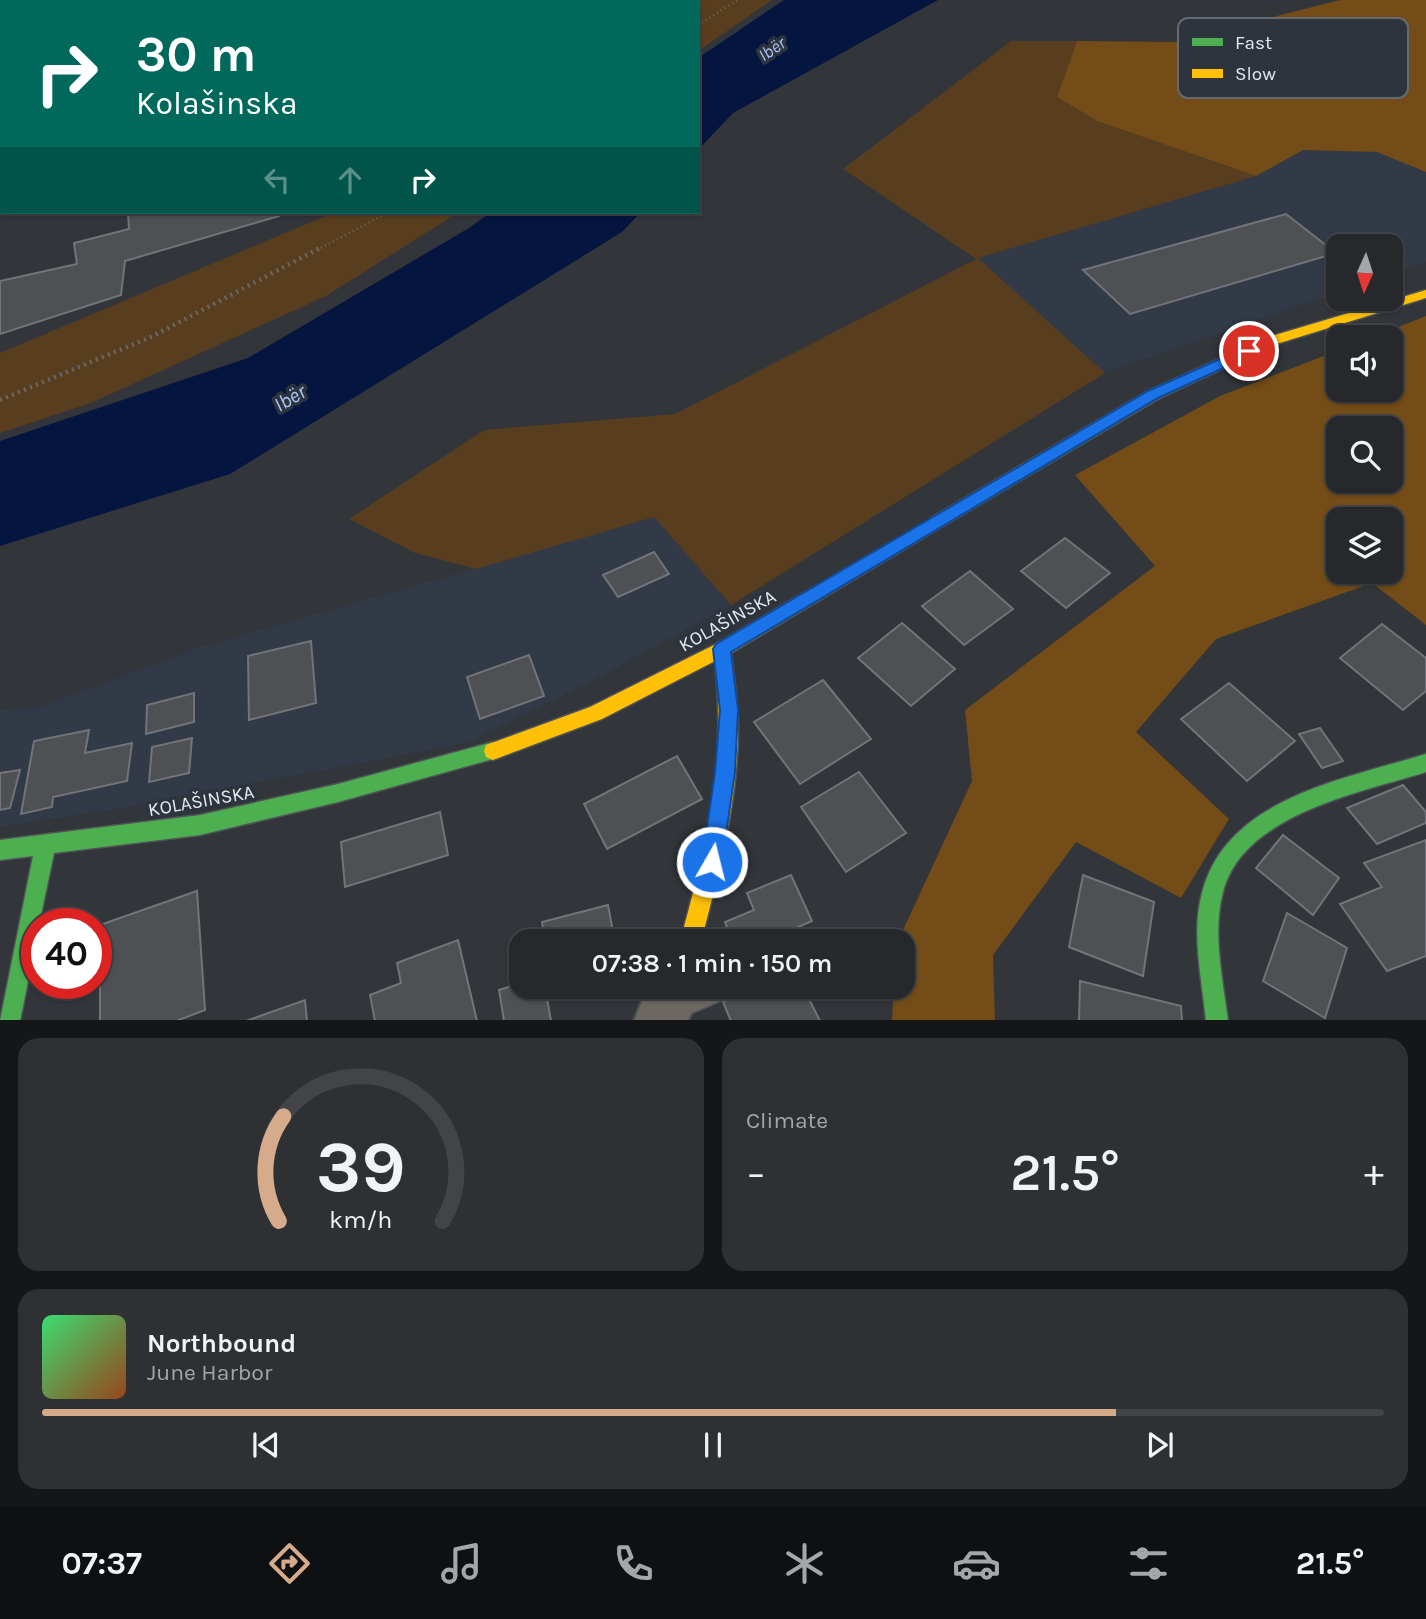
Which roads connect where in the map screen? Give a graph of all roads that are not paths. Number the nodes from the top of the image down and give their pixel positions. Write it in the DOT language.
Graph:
graph roads {
  1 [pos="1426,294"];
  2 [pos="722,649"];
  3 [pos="1426,763"];
  4 [pos="45,846"];
  5 [pos="0,850"];
  6 [pos="694,929"];
  7 [pos="9,1020"];
  8 [pos="1217,1020"];
  1 -- 2 [label="main road, KOLAŠINSKA"];
  2 -- 4 [label="main road, KOLAŠINSKA"];
  2 -- 6 [label="main road"];
  3 -- 8 [label="main road"];
  4 -- 5 [label="main road, KOLAŠINSKA"];
  4 -- 7 [label="main road"];
}
